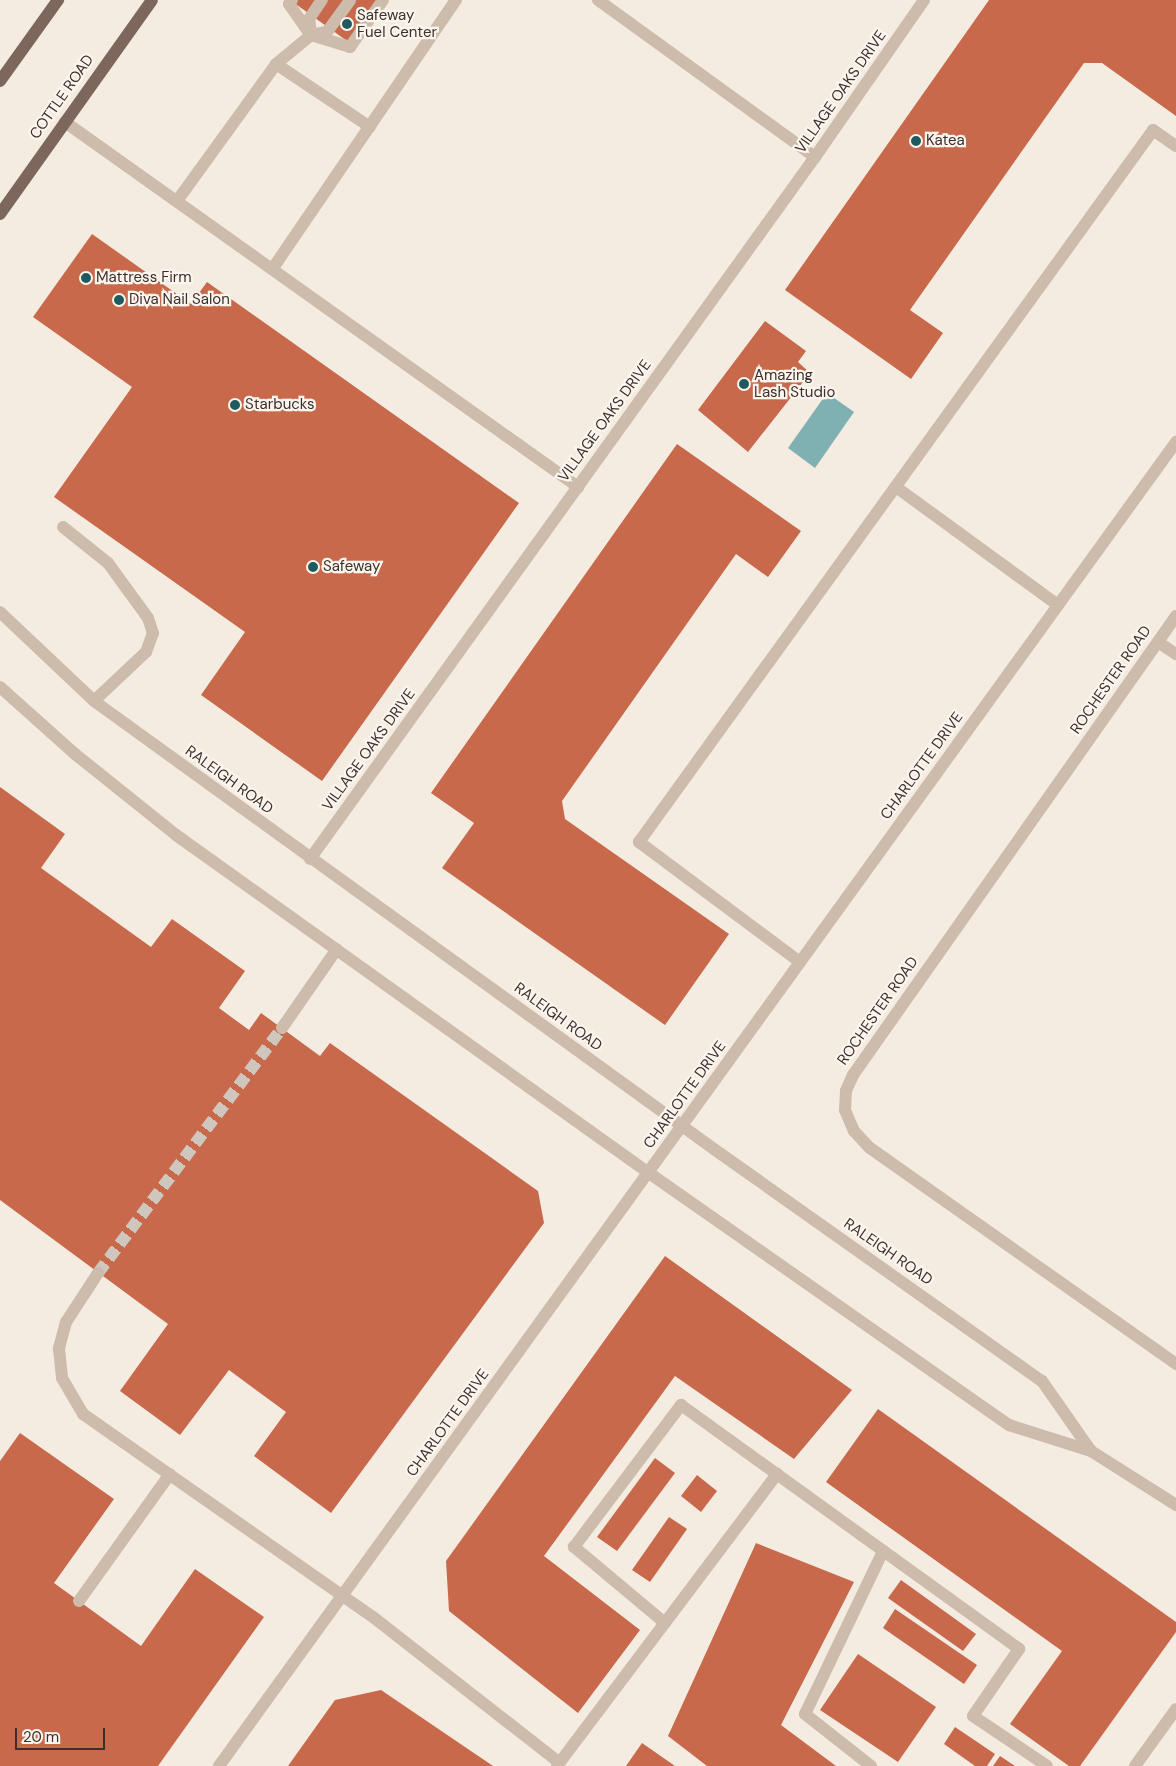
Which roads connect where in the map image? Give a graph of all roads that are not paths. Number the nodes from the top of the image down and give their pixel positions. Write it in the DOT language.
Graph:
graph roads {
  1 [pos="58,0"];
  2 [pos="152,0"];
  3 [pos="292,0"];
  4 [pos="322,0"];
  5 [pos="350,0"];
  6 [pos="383,0"];
  7 [pos="456,0"];
  8 [pos="598,0"];
  9 [pos="924,0"];
  10 [pos="311,36"];
  11 [pos="276,64"];
  12 [pos="0,81"];
  13 [pos="65,122"];
  14 [pos="370,127"];
  15 [pos="1176,146"];
  16 [pos="815,157"];
  17 [pos="177,201"];
  18 [pos="0,214"];
  19 [pos="273,268"];
  20 [pos="1176,442"];
  21 [pos="578,487"];
  22 [pos="896,487"];
  23 [pos="63,527"];
  24 [pos="1058,605"];
  25 [pos="0,612"];
  26 [pos="1176,616"];
  27 [pos="1158,642"];
  28 [pos="1176,654"];
  29 [pos="0,687"];
  30 [pos="94,701"];
  31 [pos="310,859"];
  32 [pos="337,949"];
  33 [pos="800,962"];
  34 [pos="282,1028"];
  35 [pos="682,1126"];
  36 [pos="649,1173"];
  37 [pos="98,1273"];
  38 [pos="1176,1364"];
  39 [pos="1091,1451"];
  40 [pos="170,1474"];
  41 [pos="777,1474"];
  42 [pos="1176,1505"];
  43 [pos="883,1551"];
  44 [pos="343,1595"];
  45 [pos="79,1601"];
  46 [pos="665,1623"];
  47 [pos="1176,1709"];
  48 [pos="558,1764"];
  49 [pos="219,1766"];
  50 [pos="872,1766"];
  51 [pos="1047,1766"];
  52 [pos="1134,1766"];
  1 -- 12 [label="main road"];
  2 -- 13 [label="main road, COTTLE ROAD"];
  3 -- 10 [label="street"];
  4 -- 10 [label="street"];
  5 -- 10 [label="street"];
  6 -- 10 [label="street"];
  7 -- 14 [label="street"];
  8 -- 16 [label="street"];
  9 -- 16 [label="street, VILLAGE OAKS DRIVE"];
  10 -- 11 [label="street"];
  11 -- 14 [label="street"];
  11 -- 17 [label="street"];
  13 -- 17 [label="street"];
  13 -- 18 [label="main road, COTTLE ROAD"];
  14 -- 19 [label="street"];
  15 -- 22 [label="street"];
  16 -- 21 [label="street, VILLAGE OAKS DRIVE"];
  17 -- 19 [label="street"];
  19 -- 21 [label="street"];
  20 -- 24 [label="street, CHARLOTTE DRIVE"];
  21 -- 31 [label="street, VILLAGE OAKS DRIVE"];
  22 -- 24 [label="street"];
  22 -- 33 [label="street"];
  23 -- 30 [label="street"];
  24 -- 33 [label="street, CHARLOTTE DRIVE"];
  25 -- 30 [label="street, RALEIGH ROAD"];
  26 -- 27 [label="street, ROCHESTER ROAD"];
  27 -- 28 [label="street"];
  27 -- 38 [label="street, ROCHESTER ROAD"];
  29 -- 32 [label="street, RALEIGH ROAD"];
  30 -- 31 [label="street, RALEIGH ROAD"];
  31 -- 35 [label="street, RALEIGH ROAD"];
  32 -- 34 [label="street"];
  32 -- 36 [label="street, RALEIGH ROAD"];
  33 -- 35 [label="street, CHARLOTTE DRIVE"];
  35 -- 36 [label="street, CHARLOTTE DRIVE"];
  35 -- 39 [label="street, RALEIGH ROAD"];
  36 -- 39 [label="street, RALEIGH ROAD"];
  36 -- 44 [label="street, CHARLOTTE DRIVE"];
  37 -- 40 [label="street"];
  39 -- 42 [label="street, RALEIGH ROAD"];
  40 -- 44 [label="street"];
  40 -- 45 [label="street"];
  41 -- 43 [label="street"];
  41 -- 46 [label="street"];
  41 -- 46 [label="street"];
  43 -- 50 [label="street"];
  43 -- 51 [label="street"];
  44 -- 48 [label="street"];
  44 -- 49 [label="street, CHARLOTTE DRIVE"];
  46 -- 48 [label="street"];
  47 -- 52 [label="street"];
}
